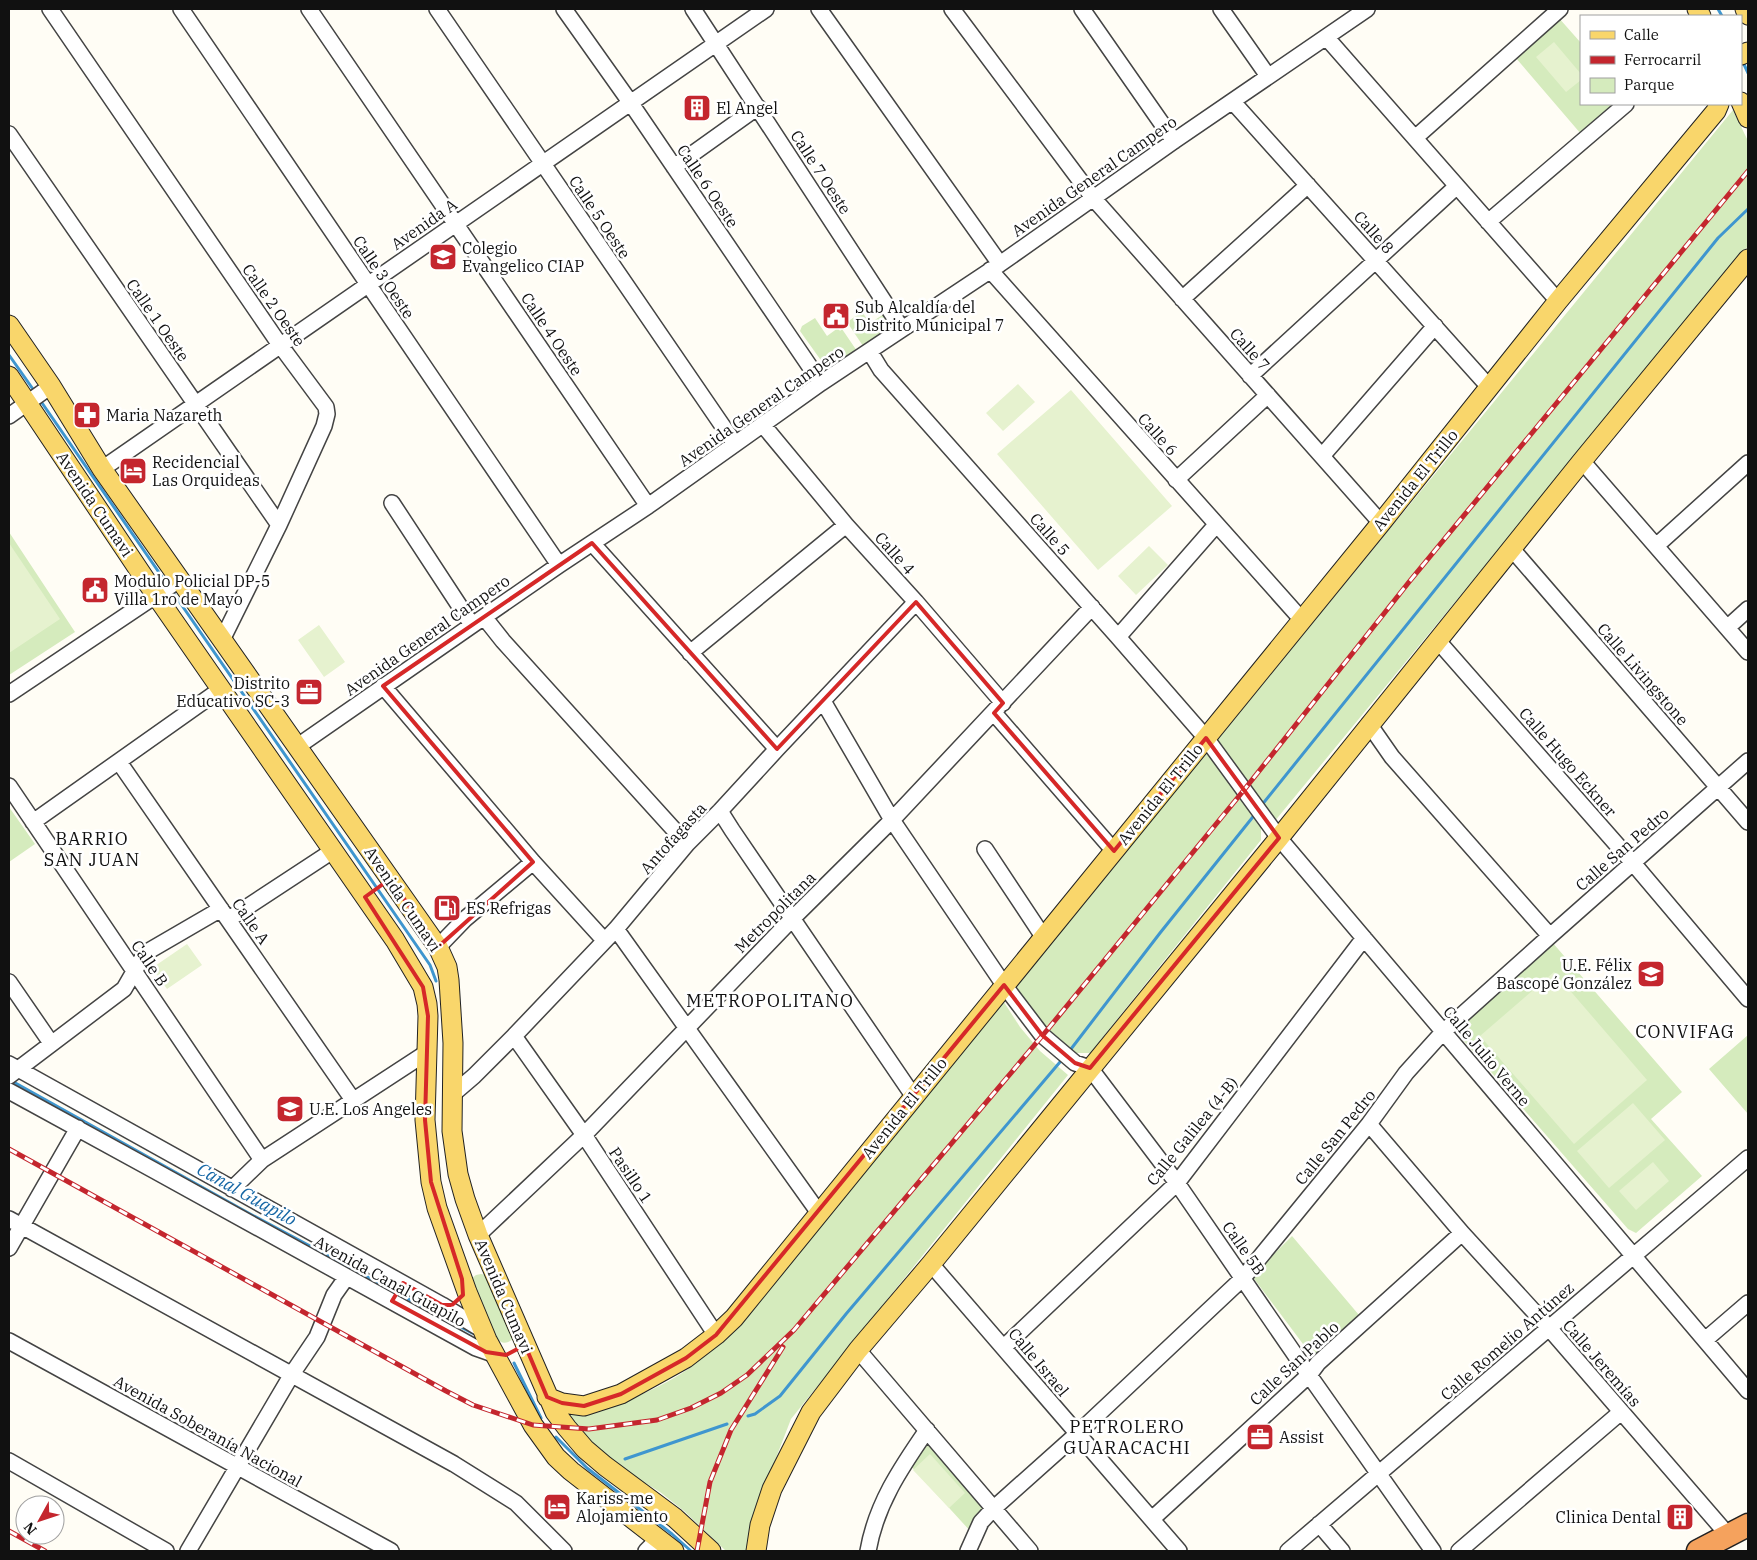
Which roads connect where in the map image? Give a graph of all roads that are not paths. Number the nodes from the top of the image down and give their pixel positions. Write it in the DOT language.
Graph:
graph roads {
  1 [pos="50,9"];
  2 [pos="181,9"];
  3 [pos="309,9"];
  4 [pos="437,9"];
  5 [pos="564,9"];
  6 [pos="694,9"];
  7 [pos="766,9"];
  8 [pos="819,9"];
  9 [pos="952,9"];
  10 [pos="1082,9"];
  11 [pos="1221,9"];
  12 [pos="1560,9"];
  13 [pos="1745,9"];
  14 [pos="1357,12"];
  15 [pos="1748,15"];
  16 [pos="1326,37"];
  17 [pos="717,42"];
  18 [pos="1268,76"];
  19 [pos="630,102"];
  20 [pos="1233,102"];
  21 [pos="1742,104"];
  22 [pos="1625,105"];
  23 [pos="1719,105"];
  24 [pos="758,107"];
  25 [pos="1748,118"];
  26 [pos="9,134"];
  27 [pos="1415,138"];
  28 [pos="1174,141"];
  29 [pos="542,163"];
  30 [pos="674,168"];
  31 [pos="1308,185"];
  32 [pos="1457,186"];
  33 [pos="1094,199"];
  34 [pos="1488,222"];
  35 [pos="456,223"];
  36 [pos="1748,258"];
  37 [pos="1376,261"];
  38 [pos="995,267"];
  39 [pos="368,284"];
  40 [pos="1182,298"];
  41 [pos="1558,301"];
  42 [pos="9,325"];
  43 [pos="1435,326"];
  44 [pos="902,329"];
  45 [pos="280,345"];
  46 [pos="870,352"];
  47 [pos="9,376"];
  48 [pos="1250,376"];
  49 [pos="821,383"];
  50 [pos="1489,387"];
  51 [pos="39,395"];
  52 [pos="1268,395"];
  53 [pos="195,404"];
  54 [pos="9,416"];
  55 [pos="763,426"];
  56 [pos="735,444"];
  57 [pos="1322,456"];
  58 [pos="1582,461"];
  59 [pos="1748,463"];
  60 [pos="102,469"];
  61 [pos="1176,480"];
  62 [pos="392,503"];
  63 [pos="648,506"];
  64 [pos="1381,522"];
  65 [pos="279,525"];
  66 [pos="846,525"];
  67 [pos="1216,525"];
  68 [pos="592,543"];
  69 [pos="1656,546"];
  70 [pos="1512,549"];
  71 [pos="559,565"];
  72 [pos="168,589"];
  73 [pos="916,602"];
  74 [pos="1092,607"];
  75 [pos="1748,610"];
  76 [pos="1302,620"];
  77 [pos="478,621"];
  78 [pos="1727,628"];
  79 [pos="1118,636"];
  80 [pos="222,640"];
  81 [pos="1438,641"];
  82 [pos="1748,652"];
  83 [pos="690,653"];
  84 [pos="383,686"];
  85 [pos="221,689"];
  86 [pos="9,694"];
  87 [pos="823,701"];
  88 [pos="998,708"];
  89 [pos="1370,724"];
  90 [pos="1206,738"];
  91 [pos="298,746"];
  92 [pos="777,749"];
  93 [pos="119,762"];
  94 [pos="1748,762"];
  95 [pos="9,786"];
  96 [pos="1719,788"];
  97 [pos="720,811"];
  98 [pos="892,820"];
  99 [pos="33,822"];
  100 [pos="1748,822"];
  101 [pos="1277,835"];
  102 [pos="687,844"];
  103 [pos="985,849"];
  104 [pos="334,850"];
  105 [pos="1114,851"];
  106 [pos="533,862"];
  107 [pos="1633,863"];
  108 [pos="377,888"];
  109 [pos="225,914"];
  110 [pos="792,919"];
  111 [pos="616,929"];
  112 [pos="1550,936"];
  113 [pos="1044,938"];
  114 [pos="1364,938"];
  115 [pos="604,940"];
  116 [pos="438,947"];
  117 [pos="134,971"];
  118 [pos="9,982"];
  119 [pos="1004,985"];
  120 [pos="451,999"];
  121 [pos="1748,999"];
  122 [pos="427,1004"];
  123 [pos="686,1028"];
  124 [pos="1443,1032"];
  125 [pos="514,1036"];
  126 [pos="51,1043"];
  127 [pos="426,1053"];
  128 [pos="1090,1068"];
  129 [pos="12,1070"];
  130 [pos="9,1091"];
  131 [pos="453,1094"];
  132 [pos="914,1096"];
  133 [pos="353,1100"];
  134 [pos="1369,1124"];
  135 [pos="78,1128"];
  136 [pos="584,1135"];
  137 [pos="428,1157"];
  138 [pos="456,1158"];
  139 [pos="1748,1158"];
  140 [pos="262,1160"];
  141 [pos="163,1163"];
  142 [pos="1177,1183"];
  143 [pos="232,1189"];
  144 [pos="819,1213"];
  145 [pos="15,1222"];
  146 [pos="1462,1233"];
  147 [pos="478,1235"];
  148 [pos="9,1248"];
  149 [pos="1633,1256"];
  150 [pos="931,1264"];
  151 [pos="495,1275"];
  152 [pos="346,1278"];
  153 [pos="1243,1278"];
  154 [pos="462,1279"];
  155 [pos="398,1292"];
  156 [pos="1748,1303"];
  157 [pos="442,1305"];
  158 [pos="1549,1328"];
  159 [pos="482,1329"];
  160 [pos="716,1335"];
  161 [pos="522,1340"];
  162 [pos="1705,1340"];
  163 [pos="9,1341"];
  164 [pos="1004,1347"];
  165 [pos="858,1350"];
  166 [pos="493,1354"];
  167 [pos="292,1374"];
  168 [pos="1309,1375"];
  169 [pos="1748,1391"];
  170 [pos="547,1397"];
  171 [pos="1621,1412"];
  172 [pos="927,1430"];
  173 [pos="1077,1434"];
  174 [pos="9,1461"];
  175 [pos="237,1467"];
  176 [pos="1378,1474"];
  177 [pos="993,1509"];
  178 [pos="1152,1519"];
  179 [pos="1319,1524"];
  180 [pos="1748,1525"];
  181 [pos="1728,1535"];
  182 [pos="652,1545"];
  183 [pos="166,1551"];
  184 [pos="188,1551"];
  185 [pos="391,1551"];
  186 [pos="564,1551"];
  187 [pos="674,1551"];
  188 [pos="711,1551"];
  189 [pos="756,1551"];
  190 [pos="868,1551"];
  191 [pos="968,1551"];
  192 [pos="1030,1551"];
  193 [pos="1179,1551"];
  194 [pos="1288,1551"];
  195 [pos="1342,1551"];
  196 [pos="1433,1551"];
  197 [pos="1459,1551"];
  198 [pos="1698,1551"];
  1 -- 45 [label="street, Calle 2 Oeste"];
  2 -- 39 [label="street, Calle 3 Oeste"];
  3 -- 35 [label="street, Calle 4 Oeste"];
  4 -- 29 [label="street, Calle 5 Oeste"];
  5 -- 19 [label="street, Calle 6 Oeste"];
  6 -- 17 [label="street, Calle 7 Oeste"];
  7 -- 17 [label="street, Avenida A"];
  8 -- 38 [label="street, Calle 6"];
  9 -- 33 [label="street, Calle 7"];
  10 -- 28 [label="street"];
  11 -- 18 [label="street"];
  12 -- 27 [label="street"];
  13 -- 15 [label="main road"];
  14 -- 16 [label="street, Avenida General Campero"];
  16 -- 18 [label="street, Avenida General Campero"];
  16 -- 27 [label="street"];
  17 -- 19 [label="street, Avenida A"];
  17 -- 24 [label="street, Calle 7 Oeste"];
  18 -- 20 [label="street, Avenida General Campero"];
  19 -- 29 [label="street, Avenida A"];
  19 -- 30 [label="street, Calle 6 Oeste"];
  20 -- 28 [label="street, Avenida General Campero"];
  20 -- 31 [label="street, Calle 8"];
  21 -- 25 [label="main road"];
  22 -- 34 [label="street"];
  23 -- 41 [label="main road, Avenida El Trillo"];
  24 -- 30 [label="street"];
  24 -- 44 [label="street, Calle 7 Oeste"];
  26 -- 53 [label="street, Calle 1 Oeste"];
  27 -- 32 [label="street"];
  28 -- 33 [label="street, Avenida General Campero"];
  29 -- 35 [label="street, Avenida A"];
  29 -- 56 [label="street, Calle 5 Oeste"];
  30 -- 49 [label="street, Calle 6 Oeste"];
  31 -- 37 [label="street, Calle 8"];
  31 -- 40 [label="street"];
  32 -- 34 [label="street"];
  32 -- 37 [label="street"];
  33 -- 38 [label="street, Avenida General Campero"];
  33 -- 40 [label="street, Calle 7"];
  34 -- 41 [label="street"];
  35 -- 39 [label="street, Avenida A"];
  35 -- 63 [label="street, Calle 4 Oeste"];
  36 -- 58 [label="main road"];
  37 -- 43 [label="street, Calle 8"];
  37 -- 48 [label="street"];
  38 -- 44 [label="street, Avenida General Campero"];
  38 -- 61 [label="street, Calle 6"];
  39 -- 45 [label="street, Avenida A"];
  39 -- 71 [label="street, Calle 3 Oeste"];
  40 -- 48 [label="street, Calle 7"];
  41 -- 50 [label="main road, Avenida El Trillo"];
  42 -- 51 [label="main road, Avenida Cumavi"];
  43 -- 50 [label="street, Calle 8"];
  43 -- 57 [label="street"];
  44 -- 46 [label="street, Avenida General Campero"];
  45 -- 53 [label="street, Avenida A"];
  45 -- 65 [label="street, Calle 2 Oeste"];
  46 -- 49 [label="street, Avenida General Campero"];
  46 -- 74 [label="street, Calle 5"];
  47 -- 51 [label="main road, Avenida Cumavi"];
  48 -- 52 [label="street, Calle 7"];
  49 -- 55 [label="street, Avenida General Campero"];
  50 -- 64 [label="main road, Avenida El Trillo"];
  51 -- 54 [label="street"];
  51 -- 60 [label="main road, Avenida Cumavi"];
  51 -- 72 [label="main road, Avenida Cumavi"];
  52 -- 57 [label="street, Calle 7"];
  52 -- 61 [label="street"];
  53 -- 60 [label="street, Avenida A"];
  53 -- 65 [label="street, Calle 1 Oeste"];
  55 -- 56 [label="street, Avenida General Campero"];
  55 -- 66 [label="street, Calle 4"];
  56 -- 63 [label="street, Avenida General Campero"];
  57 -- 64 [label="street, Calle 7"];
  58 -- 69 [label="street"];
  58 -- 70 [label="main road"];
  59 -- 69 [label="street"];
  60 -- 72 [label="main road, Avenida Cumavi"];
  61 -- 67 [label="street, Calle 6"];
  62 -- 77 [label="street"];
  63 -- 68 [label="street, Avenida General Campero"];
  64 -- 76 [label="main road, Avenida El Trillo"];
  65 -- 80 [label="street, Calle 2 Oeste"];
  66 -- 73 [label="street, Calle 4"];
  66 -- 83 [label="street"];
  67 -- 76 [label="street, Calle 6"];
  67 -- 79 [label="street"];
  68 -- 71 [label="street, Avenida General Campero"];
  68 -- 83 [label="street"];
  69 -- 78 [label="street"];
  70 -- 81 [label="main road"];
  70 -- 96 [label="street, Calle Livingstone"];
  71 -- 77 [label="street, Avenida General Campero"];
  72 -- 80 [label="main road, Avenida Cumavi"];
  72 -- 85 [label="main road, Avenida Cumavi"];
  72 -- 86 [label="street"];
  73 -- 87 [label="street, Antofagasta"];
  73 -- 88 [label="street, Calle 4"];
  74 -- 79 [label="street, Calle 5"];
  74 -- 88 [label="street, Metropolitana"];
  75 -- 78 [label="street"];
  76 -- 90 [label="main road, Avenida El Trillo"];
  77 -- 84 [label="street, Avenida General Campero"];
  77 -- 102 [label="street"];
  78 -- 82 [label="street"];
  79 -- 90 [label="street, Calle 5"];
  80 -- 91 [label="main road, Avenida Cumavi"];
  81 -- 89 [label="main road"];
  81 -- 107 [label="street, Calle Hugo Eckner"];
  83 -- 92 [label="street"];
  84 -- 91 [label="street, Avenida General Campero"];
  84 -- 106 [label="street"];
  85 -- 93 [label="street"];
  85 -- 104 [label="main road, Avenida Cumavi"];
  87 -- 92 [label="street, Antofagasta"];
  87 -- 98 [label="street, Calle 5B"];
  88 -- 98 [label="street, Metropolitana"];
  88 -- 105 [label="street, Calle 4"];
  89 -- 101 [label="main road"];
  89 -- 112 [label="street"];
  90 -- 101 [label="street, Calle Julio Verne"];
  90 -- 105 [label="main road, Avenida El Trillo"];
  91 -- 108 [label="main road, Avenida Cumavi"];
  92 -- 97 [label="street, Antofagasta"];
  93 -- 99 [label="street"];
  93 -- 109 [label="street, Calle A"];
  94 -- 96 [label="street, Calle San Pedro"];
  95 -- 99 [label="street, Calle B"];
  96 -- 100 [label="street, Calle Livingstone"];
  96 -- 107 [label="street, Calle San Pedro"];
  97 -- 102 [label="street, Antofagasta"];
  97 -- 110 [label="street"];
  98 -- 110 [label="street, Metropolitana"];
  98 -- 119 [label="street, Calle 5B"];
  99 -- 117 [label="street, Calle B"];
  101 -- 114 [label="street, Calle Julio Verne"];
  101 -- 128 [label="main road"];
  102 -- 111 [label="street, Antofagasta"];
  103 -- 113 [label="street"];
  104 -- 108 [label="main road, Avenida Cumavi"];
  104 -- 109 [label="street"];
  105 -- 113 [label="main road, Avenida El Trillo"];
  106 -- 115 [label="street"];
  106 -- 116 [label="street"];
  107 -- 112 [label="street, Calle San Pedro"];
  107 -- 121 [label="street, Calle Hugo Eckner"];
  108 -- 116 [label="main road, Avenida Cumavi"];
  108 -- 122 [label="main road, Avenida Cumavi"];
  109 -- 117 [label="street"];
  109 -- 133 [label="street, Calle A"];
  110 -- 123 [label="street, Metropolitana"];
  110 -- 132 [label="street"];
  111 -- 115 [label="street, Antofagasta"];
  111 -- 123 [label="street"];
  112 -- 124 [label="street, Calle San Pedro"];
  113 -- 119 [label="main road, Avenida El Trillo"];
  114 -- 124 [label="street, Calle Julio Verne"];
  114 -- 142 [label="street, Calle Galilea (4-B)"];
  115 -- 125 [label="street, Antofagasta"];
  116 -- 120 [label="main road, Avenida Cumavi"];
  117 -- 126 [label="street"];
  117 -- 140 [label="street, Calle B"];
  118 -- 126 [label="street"];
  119 -- 128 [label="street, Calle 5B"];
  119 -- 132 [label="main road, Avenida El Trillo"];
  120 -- 122 [label="main road"];
  120 -- 131 [label="main road, Avenida Cumavi"];
  122 -- 127 [label="main road, Avenida Cumavi"];
  123 -- 136 [label="street, Metropolitana"];
  123 -- 144 [label="street"];
  124 -- 134 [label="street, Calle San Pedro"];
  124 -- 149 [label="street, Calle Julio Verne"];
  125 -- 131 [label="street, Antofagasta"];
  125 -- 136 [label="street, Pasillo 1"];
  126 -- 129 [label="street"];
  127 -- 133 [label="street"];
  127 -- 137 [label="main road, Avenida Cumavi"];
  128 -- 142 [label="street, Calle 5B"];
  128 -- 150 [label="main road"];
  129 -- 141 [label="street, Avenida Canal Guapilo"];
  130 -- 135 [label="street, Avenida Canal Guapilo"];
  131 -- 138 [label="main road, Avenida Cumavi"];
  132 -- 144 [label="main road, Avenida El Trillo"];
  133 -- 140 [label="street"];
  134 -- 146 [label="street, Calle Jeremías"];
  134 -- 153 [label="street, Calle San Pedro"];
  135 -- 141 [label="street, Avenida Canal Guapilo"];
  135 -- 145 [label="street"];
  136 -- 147 [label="street, Metropolitana"];
  136 -- 160 [label="street, Pasillo 1"];
  137 -- 138 [label="main road"];
  137 -- 154 [label="main road, Avenida Cumavi"];
  138 -- 147 [label="main road, Avenida Cumavi"];
  139 -- 149 [label="street, Calle Romelio Antúnez"];
  140 -- 143 [label="street"];
  141 -- 143 [label="street, Avenida Canal Guapilo"];
  141 -- 152 [label="street, Avenida Canal Guapilo"];
  142 -- 153 [label="street, Calle 5B"];
  142 -- 164 [label="street, Calle Galilea (4-B)"];
  143 -- 155 [label="street, Avenida Canal Guapilo"];
  144 -- 160 [label="main road, Avenida El Trillo"];
  145 -- 148 [label="street"];
  145 -- 167 [label="street"];
  146 -- 158 [label="street, Calle Jeremías"];
  146 -- 168 [label="street, Calle San Pablo"];
  147 -- 151 [label="main road, Avenida Cumavi"];
  149 -- 158 [label="street, Calle Romelio Antúnez"];
  149 -- 162 [label="street, Calle Julio Verne"];
  150 -- 164 [label="street, Calle Israel"];
  150 -- 165 [label="main road"];
  151 -- 154 [label="main road"];
  151 -- 161 [label="main road, Avenida Cumavi"];
  152 -- 155 [label="street, Avenida Canal Guapilo"];
  152 -- 167 [label="street"];
  153 -- 168 [label="street, Calle 5B"];
  153 -- 173 [label="street, Calle San Pedro"];
  154 -- 157 [label="street, Avenida Canal Guapilo"];
  154 -- 159 [label="main road, Avenida Cumavi"];
  155 -- 157 [label="street, Avenida Canal Guapilo"];
  155 -- 166 [label="street, Avenida Canal Guapilo"];
  156 -- 162 [label="street"];
  157 -- 159 [label="street, Avenida Canal Guapilo"];
  158 -- 171 [label="street, Calle Jeremías"];
  158 -- 176 [label="street, Calle Romelio Antúnez"];
  159 -- 166 [label="main road, Avenida Cumavi"];
  160 -- 170 [label="main road, Avenida El Trillo"];
  161 -- 166 [label="main road"];
  161 -- 170 [label="main road, Avenida Cumavi"];
  162 -- 169 [label="street, Calle Julio Verne"];
  163 -- 175 [label="street, Avenida Soberanía Nacional"];
  164 -- 173 [label="street, Calle Israel"];
  165 -- 172 [label="street"];
  165 -- 189 [label="main road"];
  166 -- 182 [label="main road, Avenida Cumavi"];
  167 -- 175 [label="street"];
  167 -- 186 [label="street"];
  168 -- 176 [label="street, Calle 5B"];
  168 -- 178 [label="street, Calle San Pablo"];
  170 -- 188 [label="main road, Avenida Cumavi"];
  171 -- 181 [label="street, Calle Jeremías"];
  171 -- 197 [label="street"];
  172 -- 177 [label="street"];
  172 -- 190 [label="street"];
  173 -- 177 [label="street, Calle San Pedro"];
  173 -- 178 [label="street, Calle Israel"];
  174 -- 183 [label="street"];
  175 -- 184 [label="street"];
  175 -- 185 [label="street, Avenida Soberanía Nacional"];
  176 -- 179 [label="street, Calle Romelio Antúnez"];
  176 -- 196 [label="street, Calle 5B"];
  177 -- 191 [label="street, Calle San Pedro"];
  177 -- 192 [label="street"];
  178 -- 193 [label="street, Calle Israel"];
  179 -- 194 [label="street, Calle Romelio Antúnez"];
  179 -- 195 [label="street"];
  180 -- 181 [label="highway"];
  181 -- 198 [label="highway"];
  182 -- 187 [label="main road, Avenida Cumavi"];
}
